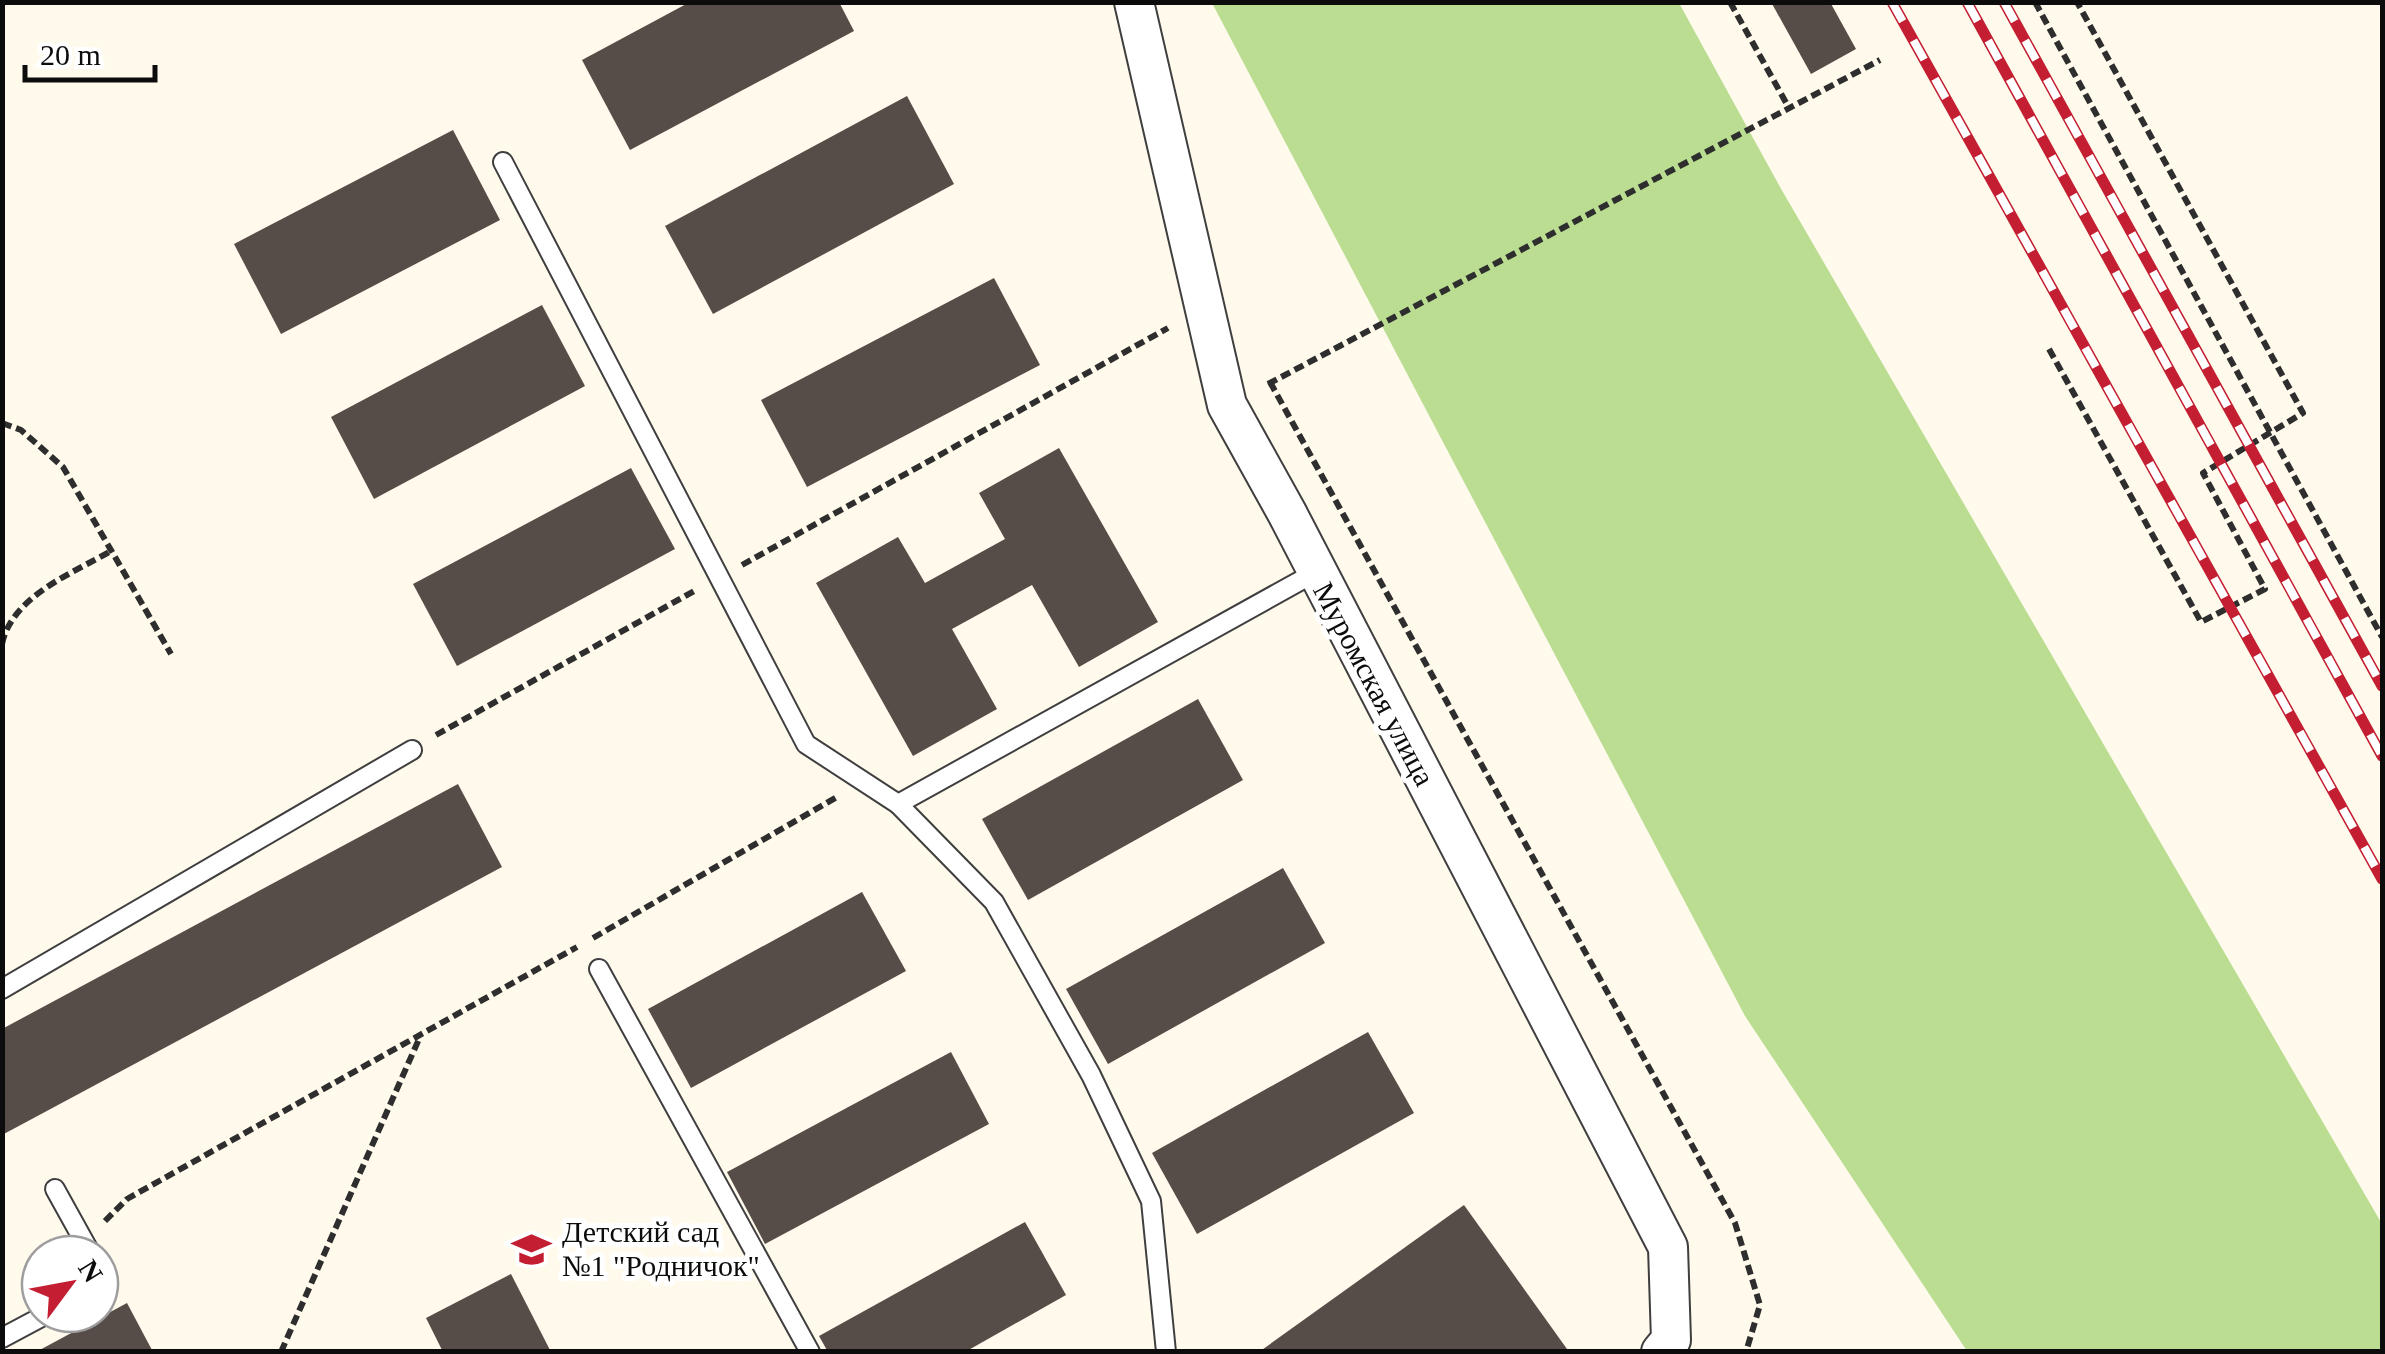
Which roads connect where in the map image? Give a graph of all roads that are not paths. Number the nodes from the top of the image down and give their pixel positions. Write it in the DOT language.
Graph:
graph roads {
  1 [pos="1134,2"];
  2 [pos="503,162"];
  3 [pos="1316,572"];
  4 [pos="412,750"];
  5 [pos="898,804"];
  6 [pos="598,969"];
  7 [pos="2,989"];
  8 [pos="55,1189"];
  9 [pos="80,1234"];
  10 [pos="1670,1348"];
  11 [pos="810,1352"];
  12 [pos="1166,1352"];
  1 -- 3 [label="street, Муромская улица"];
  2 -- 5 [label="lane"];
  3 -- 5 [label="lane"];
  3 -- 10 [label="street, Муромская улица"];
  4 -- 7 [label="lane"];
  5 -- 12 [label="lane"];
  6 -- 11 [label="lane"];
  8 -- 9 [label="lane"];
}
